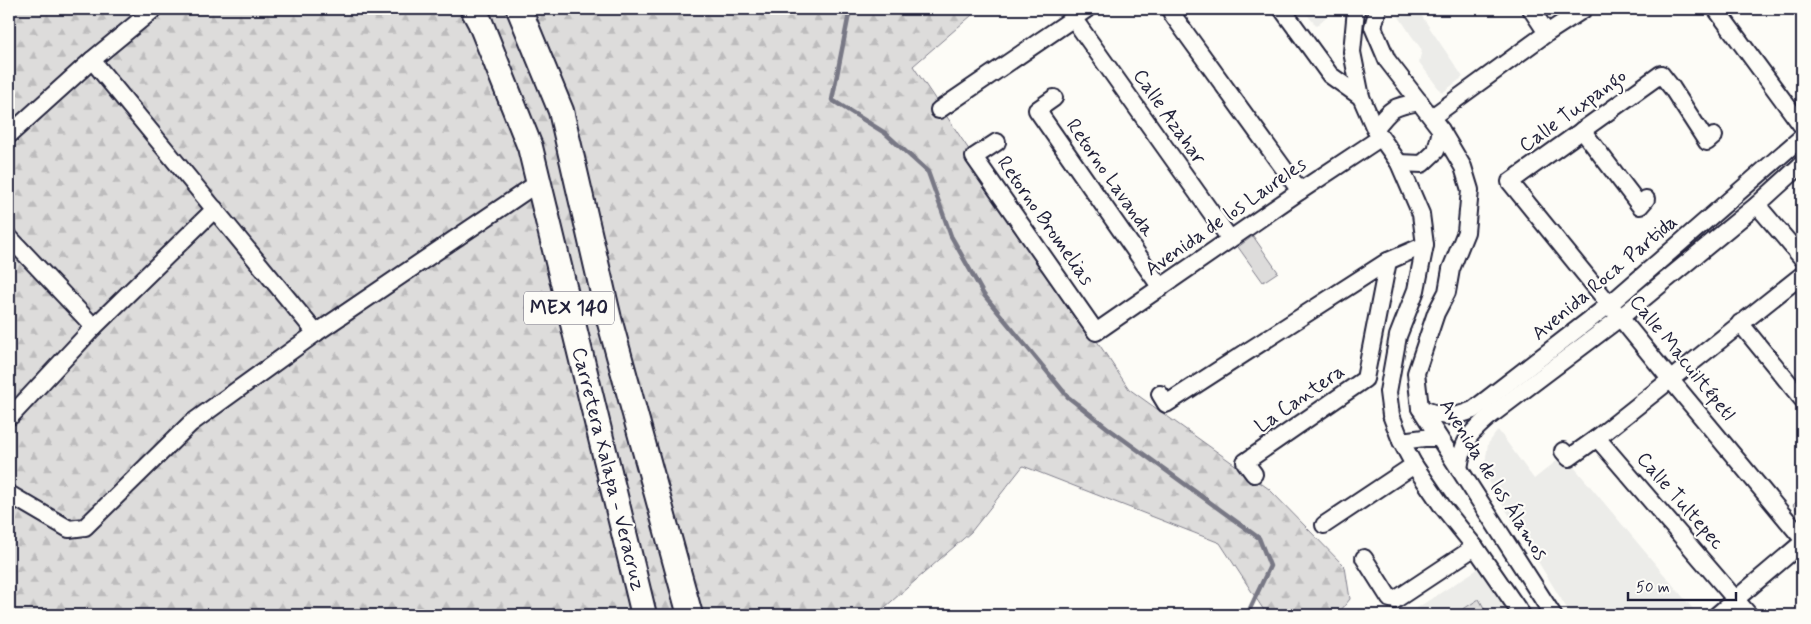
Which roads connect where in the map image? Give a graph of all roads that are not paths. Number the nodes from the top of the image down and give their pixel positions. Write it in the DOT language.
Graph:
graph roads {
  1 [pos="154,9"];
  2 [pos="474,9"];
  3 [pos="518,9"];
  4 [pos="1087,9"];
  5 [pos="1178,9"];
  6 [pos="1282,9"];
  7 [pos="1356,9"];
  8 [pos="1378,9"];
  9 [pos="1531,9"];
  10 [pos="1584,9"];
  11 [pos="1716,9"];
  12 [pos="1073,18"];
  13 [pos="1547,33"];
  14 [pos="92,60"];
  15 [pos="1361,97"];
  16 [pos="1054,98"];
  17 [pos="1420,102"];
  18 [pos="939,110"];
  19 [pos="1436,123"];
  20 [pos="1802,126"];
  21 [pos="1582,130"];
  22 [pos="1378,134"];
  23 [pos="9,135"];
  24 [pos="1714,136"];
  25 [pos="1802,137"];
  26 [pos="997,142"];
  27 [pos="1399,163"];
  28 [pos="1802,164"];
  29 [pos="539,182"];
  30 [pos="1510,182"];
  31 [pos="1300,190"];
  32 [pos="1646,199"];
  33 [pos="1757,204"];
  34 [pos="215,209"];
  35 [pos="9,237"];
  36 [pos="1230,240"];
  37 [pos="1425,245"];
  38 [pos="1802,258"];
  39 [pos="1388,261"];
  40 [pos="1802,275"];
  41 [pos="1160,288"];
  42 [pos="1610,304"];
  43 [pos="1621,317"];
  44 [pos="1740,323"];
  45 [pos="94,327"];
  46 [pos="1096,332"];
  47 [pos="316,333"];
  48 [pos="1670,379"];
  49 [pos="1160,394"];
  50 [pos="1802,399"];
  51 [pos="1420,408"];
  52 [pos="12,416"];
  53 [pos="1439,438"];
  54 [pos="1597,438"];
  55 [pos="1401,441"];
  56 [pos="1563,451"];
  57 [pos="1414,465"];
  58 [pos="1459,469"];
  59 [pos="1254,474"];
  60 [pos="9,494"];
  61 [pos="1324,524"];
  62 [pos="1802,538"];
  63 [pos="1802,543"];
  64 [pos="1475,547"];
  65 [pos="1364,558"];
  66 [pos="1736,600"];
  67 [pos="641,611"];
  68 [pos="690,611"];
  69 [pos="1522,615"];
  70 [pos="1553,615"];
  71 [pos="1717,615"];
  72 [pos="1749,615"];
  1 -- 14 [label="street"];
  2 -- 29 [label="highway, Carretera Xalapa - Veracruz / MEX 140"];
  3 -- 68 [label="highway, Carretera Xalapa - Veracruz / MEX 140"];
  4 -- 12 [label="street"];
  5 -- 31 [label="street"];
  6 -- 15 [label="street"];
  7 -- 15 [label="street"];
  8 -- 17 [label="street, Avenida de los Álamos"];
  9 -- 13 [label="street"];
  10 -- 13 [label="street"];
  11 -- 20 [label="street"];
  12 -- 18 [label="street"];
  12 -- 36 [label="street, Calle Azahar"];
  13 -- 19 [label="street"];
  14 -- 23 [label="street"];
  14 -- 34 [label="street"];
  15 -- 22 [label="street"];
  16 -- 41 [label="street, Retorno Lavanda"];
  17 -- 19 [label="street, Avenida de los Álamos"];
  17 -- 22 [label="street"];
  19 -- 27 [label="street"];
  19 -- 51 [label="street, Avenida de los Álamos"];
  21 -- 24 [label="street, Calle Tuxpango"];
  21 -- 30 [label="street, Calle Tuxpango"];
  21 -- 32 [label="street"];
  22 -- 27 [label="street"];
  22 -- 31 [label="street, Avenida de los Laureles"];
  25 -- 42 [label="street, Avenida Roca Partida"];
  26 -- 46 [label="street, Retorno Bromelias"];
  27 -- 37 [label="street"];
  28 -- 33 [label="street, Avenida Roca Partida"];
  29 -- 47 [label="street"];
  29 -- 67 [label="highway, Carretera Xalapa - Veracruz / MEX 140"];
  30 -- 42 [label="street, Calle Macuiltépetl"];
  31 -- 36 [label="street, Avenida de los Laureles"];
  33 -- 38 [label="street"];
  33 -- 43 [label="street, Avenida Roca Partida"];
  34 -- 45 [label="street"];
  34 -- 47 [label="street"];
  35 -- 45 [label="street"];
  36 -- 41 [label="street, Avenida de los Laureles"];
  37 -- 39 [label="street"];
  37 -- 55 [label="street"];
  39 -- 49 [label="street"];
  39 -- 59 [label="street, La Cantera"];
  40 -- 44 [label="street"];
  41 -- 46 [label="street, Avenida de los Laureles"];
  42 -- 43 [label="street, Calle Macuiltépetl"];
  42 -- 51 [label="street, Avenida Roca Partida"];
  43 -- 48 [label="street, Calle Macuiltépetl"];
  43 -- 58 [label="street, Avenida Roca Partida"];
  44 -- 48 [label="street"];
  44 -- 50 [label="street"];
  45 -- 52 [label="street"];
  47 -- 60 [label="street"];
  48 -- 54 [label="street"];
  48 -- 62 [label="street, Calle Macuiltépetl"];
  51 -- 53 [label="street, Avenida de los Álamos"];
  53 -- 55 [label="street"];
  53 -- 58 [label="street, Avenida de los Álamos"];
  54 -- 56 [label="street"];
  54 -- 66 [label="street, Calle Tultepec"];
  55 -- 57 [label="street"];
  57 -- 61 [label="street"];
  57 -- 64 [label="street"];
  58 -- 70 [label="street, Avenida de los Álamos"];
  63 -- 66 [label="street"];
  64 -- 65 [label="street"];
  64 -- 69 [label="street"];
  66 -- 71 [label="street"];
  66 -- 72 [label="street, Calle Tultepec"];
}
